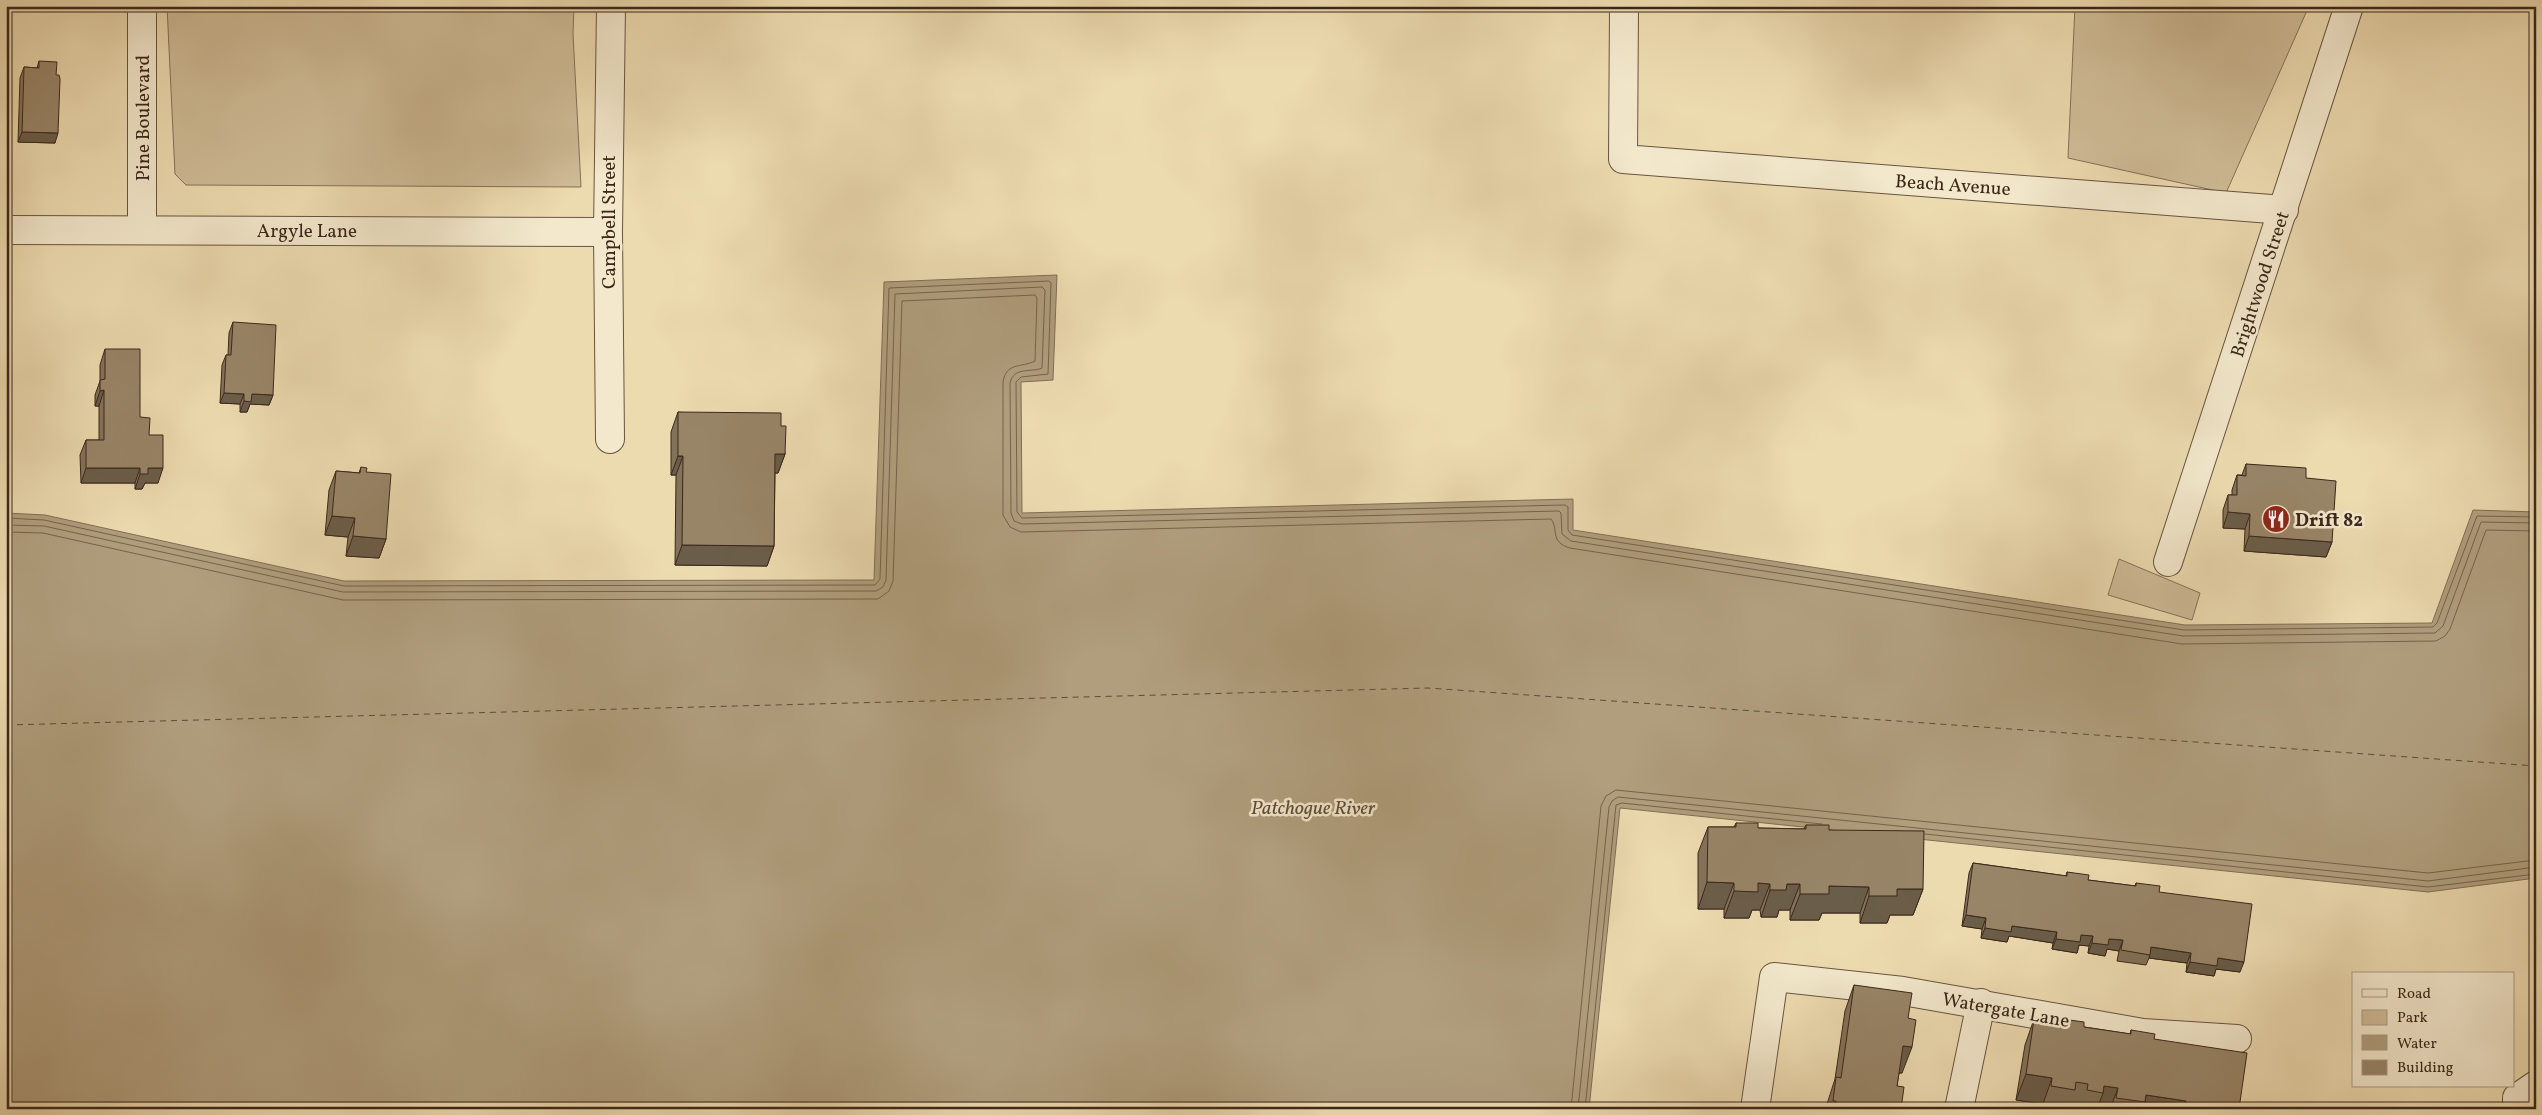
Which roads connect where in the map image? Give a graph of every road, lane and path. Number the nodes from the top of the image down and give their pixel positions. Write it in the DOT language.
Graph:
graph roads {
  1 [pos="142,6"];
  2 [pos="611,6"];
  3 [pos="1624,6"];
  4 [pos="2349,6"];
  5 [pos="2284,210"];
  6 [pos="142,229"];
  7 [pos="6,230"];
  8 [pos="608,232"];
  9 [pos="610,439"];
  10 [pos="2168,562"];
  11 [pos="1982,1003"];
  12 [pos="2237,1039"];
  13 [pos="1755,1109"];
  14 [pos="1959,1109"];
  1 -- 6 [label="street, Pine Boulevard"];
  2 -- 8 [label="street, Campbell Street"];
  3 -- 5 [label="street, Beach Avenue"];
  4 -- 5 [label="street, Brightwood Street"];
  5 -- 10 [label="street, Brightwood Street"];
  6 -- 7 [label="street, Argyle Lane"];
  6 -- 8 [label="street, Argyle Lane"];
  8 -- 9 [label="street, Campbell Street"];
  11 -- 12 [label="street, Watergate Lane"];
  11 -- 13 [label="street, Watergate Lane"];
  11 -- 14 [label="street"];
}
